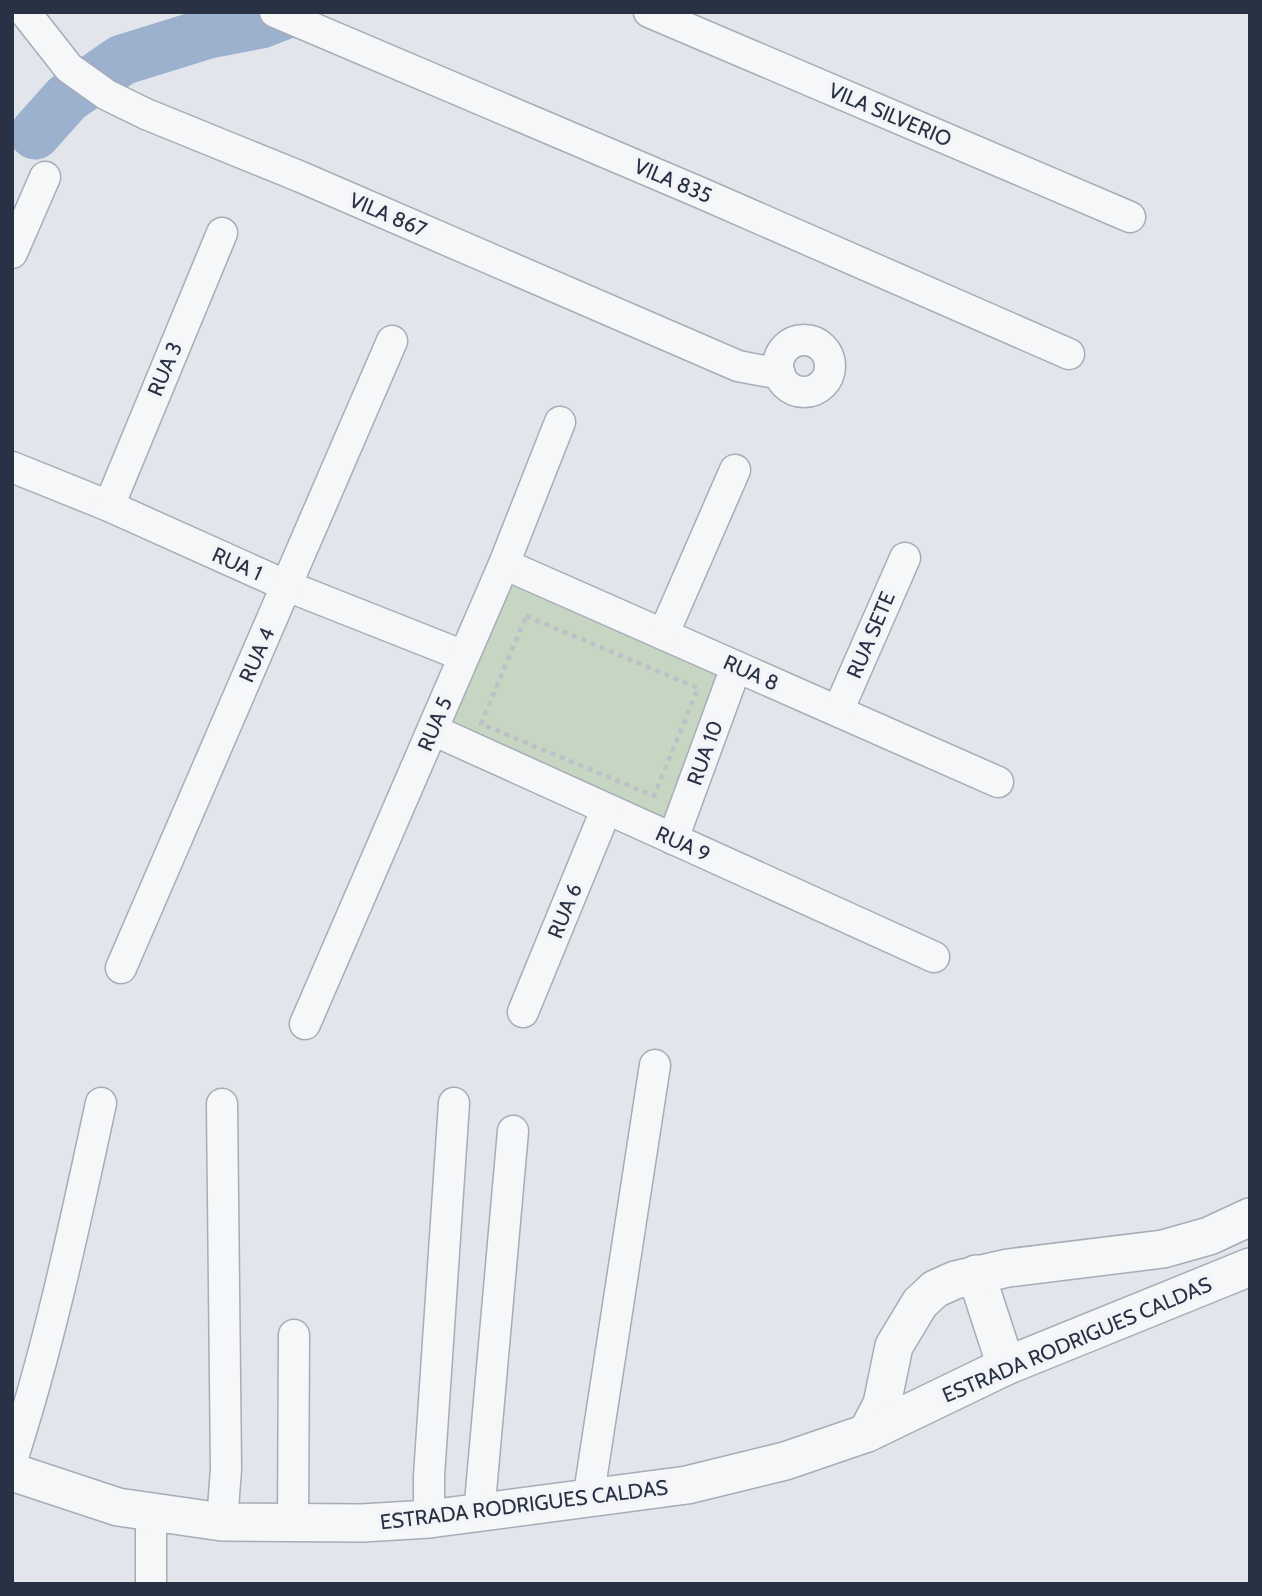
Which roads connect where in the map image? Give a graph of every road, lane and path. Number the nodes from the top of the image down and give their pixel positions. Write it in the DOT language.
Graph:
graph roads {
  1 [pos="25,12"];
  2 [pos="275,12"];
  3 [pos="649,12"];
  4 [pos="45,177"];
  5 [pos="1130,217"];
  6 [pos="222,233"];
  7 [pos="12,253"];
  8 [pos="392,341"];
  9 [pos="1069,354"];
  10 [pos="779,374"];
  11 [pos="560,422"];
  12 [pos="12,467"];
  13 [pos="735,470"];
  14 [pos="108,506"];
  15 [pos="905,558"];
  16 [pos="505,564"];
  17 [pos="287,586"];
  18 [pos="664,633"];
  19 [pos="464,656"];
  20 [pos="736,667"];
  21 [pos="838,711"];
  22 [pos="481,724"];
  23 [pos="433,730"];
  24 [pos="998,782"];
  25 [pos="606,810"];
  26 [pos="673,839"];
  27 [pos="934,957"];
  28 [pos="121,968"];
  29 [pos="523,1012"];
  30 [pos="305,1024"];
  31 [pos="655,1065"];
  32 [pos="102,1103"];
  33 [pos="454,1103"];
  34 [pos="222,1104"];
  35 [pos="513,1131"];
  36 [pos="1250,1217"];
  37 [pos="1249,1268"];
  38 [pos="976,1274"];
  39 [pos="294,1335"];
  40 [pos="1006,1366"];
  41 [pos="867,1433"];
  42 [pos="12,1460"];
  43 [pos="12,1472"];
  44 [pos="588,1500"];
  45 [pos="151,1513"];
  46 [pos="480,1514"];
  47 [pos="429,1519"];
  48 [pos="222,1522"];
  49 [pos="293,1522"];
  50 [pos="151,1584"];
  1 -- 10 [label="street, VILA 867"];
  2 -- 9 [label="street, VILA 835"];
  3 -- 5 [label="street, VILA SILVERIO"];
  4 -- 7 [label="street"];
  6 -- 14 [label="street, RUA 3"];
  8 -- 17 [label="street, RUA 4"];
  11 -- 16 [label="street, RUA 5"];
  12 -- 14 [label="street, RUA 1"];
  13 -- 18 [label="street"];
  14 -- 17 [label="street, RUA 1"];
  15 -- 21 [label="street, RUA SETE"];
  16 -- 18 [label="street, RUA 8"];
  16 -- 19 [label="street, RUA 5"];
  17 -- 19 [label="street, RUA 1"];
  17 -- 28 [label="street, RUA 4"];
  18 -- 20 [label="street, RUA 8"];
  19 -- 23 [label="street, RUA 5"];
  20 -- 21 [label="street, RUA 8"];
  20 -- 26 [label="street, RUA 10"];
  21 -- 24 [label="street, RUA 8"];
  22 -- 22 [label="path"];
  23 -- 25 [label="street, RUA 9"];
  23 -- 30 [label="street, RUA 5"];
  25 -- 26 [label="street, RUA 9"];
  25 -- 29 [label="street, RUA 6"];
  26 -- 27 [label="street, RUA 9"];
  31 -- 44 [label="street"];
  32 -- 42 [label="street"];
  33 -- 47 [label="street"];
  34 -- 48 [label="street"];
  35 -- 46 [label="street"];
  36 -- 38 [label="street"];
  37 -- 40 [label="street, ESTRADA RODRIGUES CALDAS"];
  38 -- 40 [label="street"];
  38 -- 41 [label="street"];
  39 -- 49 [label="street"];
  40 -- 41 [label="street, ESTRADA RODRIGUES CALDAS"];
  41 -- 44 [label="street, ESTRADA RODRIGUES CALDAS"];
  43 -- 45 [label="street, ESTRADA RODRIGUES CALDAS"];
  44 -- 46 [label="street, ESTRADA RODRIGUES CALDAS"];
  45 -- 48 [label="street, ESTRADA RODRIGUES CALDAS"];
  45 -- 50 [label="street"];
  46 -- 47 [label="street, ESTRADA RODRIGUES CALDAS"];
  47 -- 49 [label="street, ESTRADA RODRIGUES CALDAS"];
  48 -- 49 [label="street, ESTRADA RODRIGUES CALDAS"];
}
